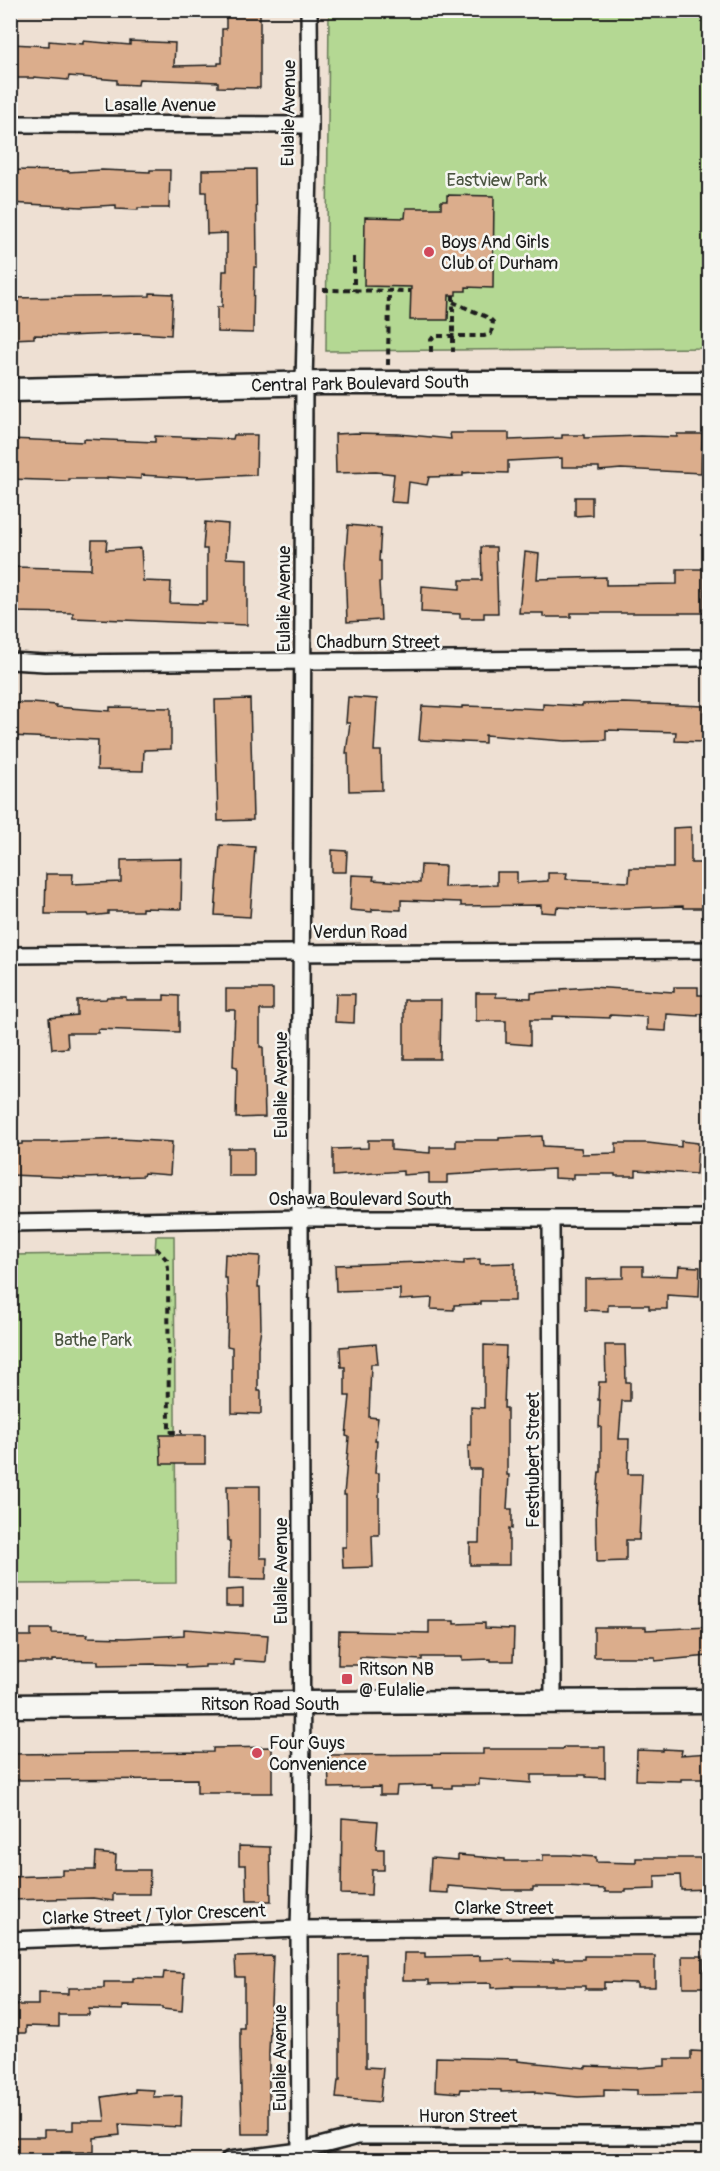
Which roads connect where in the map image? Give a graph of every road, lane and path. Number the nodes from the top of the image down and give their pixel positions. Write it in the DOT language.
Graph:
graph roads {
  1 [pos="309,10"];
  2 [pos="10,124"];
  3 [pos="310,125"];
  4 [pos="354,257"];
  5 [pos="323,290"];
  6 [pos="354,291"];
  7 [pos="389,291"];
  8 [pos="411,291"];
  9 [pos="453,295"];
  10 [pos="453,302"];
  11 [pos="453,336"];
  12 [pos="431,352"];
  13 [pos="453,352"];
  14 [pos="388,383"];
  15 [pos="710,383"];
  16 [pos="303,384"];
  17 [pos="10,390"];
  18 [pos="710,658"];
  19 [pos="10,661"];
  20 [pos="303,662"];
  21 [pos="710,950"];
  22 [pos="301,952"];
  23 [pos="10,955"];
  24 [pos="300,1218"];
  25 [pos="551,1218"];
  26 [pos="710,1218"];
  27 [pos="10,1223"];
  28 [pos="156,1248"];
  29 [pos="182,1432"];
  30 [pos="710,1701"];
  31 [pos="553,1702"];
  32 [pos="301,1703"];
  33 [pos="10,1706"];
  34 [pos="710,1926"];
  35 [pos="299,1929"];
  36 [pos="10,1940"];
  37 [pos="710,2136"];
  38 [pos="300,2156"];
  39 [pos="229,2160"];
  1 -- 3 [label="street, Eulalie Avenue"];
  2 -- 3 [label="street, Lasalle Avenue"];
  3 -- 16 [label="street, Eulalie Avenue"];
  4 -- 6 [label="path"];
  5 -- 6 [label="path"];
  6 -- 7 [label="path"];
  7 -- 8 [label="path"];
  7 -- 14 [label="path"];
  9 -- 10 [label="path"];
  10 -- 11 [label="path"];
  10 -- 11 [label="path"];
  11 -- 12 [label="path"];
  11 -- 13 [label="path"];
  14 -- 15 [label="street, Central Park Boulevard South"];
  14 -- 16 [label="street, Central Park Boulevard South"];
  16 -- 17 [label="street, Central Park Boulevard South"];
  16 -- 20 [label="street, Eulalie Avenue"];
  18 -- 20 [label="street, Chadburn Street"];
  19 -- 20 [label="street, Chadburn Street"];
  20 -- 22 [label="street, Eulalie Avenue"];
  21 -- 22 [label="street, Verdun Road"];
  22 -- 23 [label="street, Verdun Road"];
  22 -- 24 [label="street, Eulalie Avenue"];
  24 -- 25 [label="street, Oshawa Boulevard South"];
  24 -- 27 [label="street, Oshawa Boulevard South"];
  24 -- 32 [label="street, Eulalie Avenue"];
  25 -- 26 [label="street, Oshawa Boulevard South"];
  25 -- 31 [label="street, Festhubert Street"];
  28 -- 29 [label="path"];
  30 -- 31 [label="street, Ritson Road South"];
  31 -- 32 [label="street, Ritson Road South"];
  32 -- 33 [label="street, Ritson Road South"];
  32 -- 35 [label="street, Eulalie Avenue"];
  34 -- 35 [label="street, Clarke Street"];
  35 -- 36 [label="street, Clarke Street / Tylor Crescent"];
  35 -- 38 [label="street, Eulalie Avenue"];
  37 -- 38 [label="street, Huron Street"];
  38 -- 39 [label="street, Huron Street"];
}
